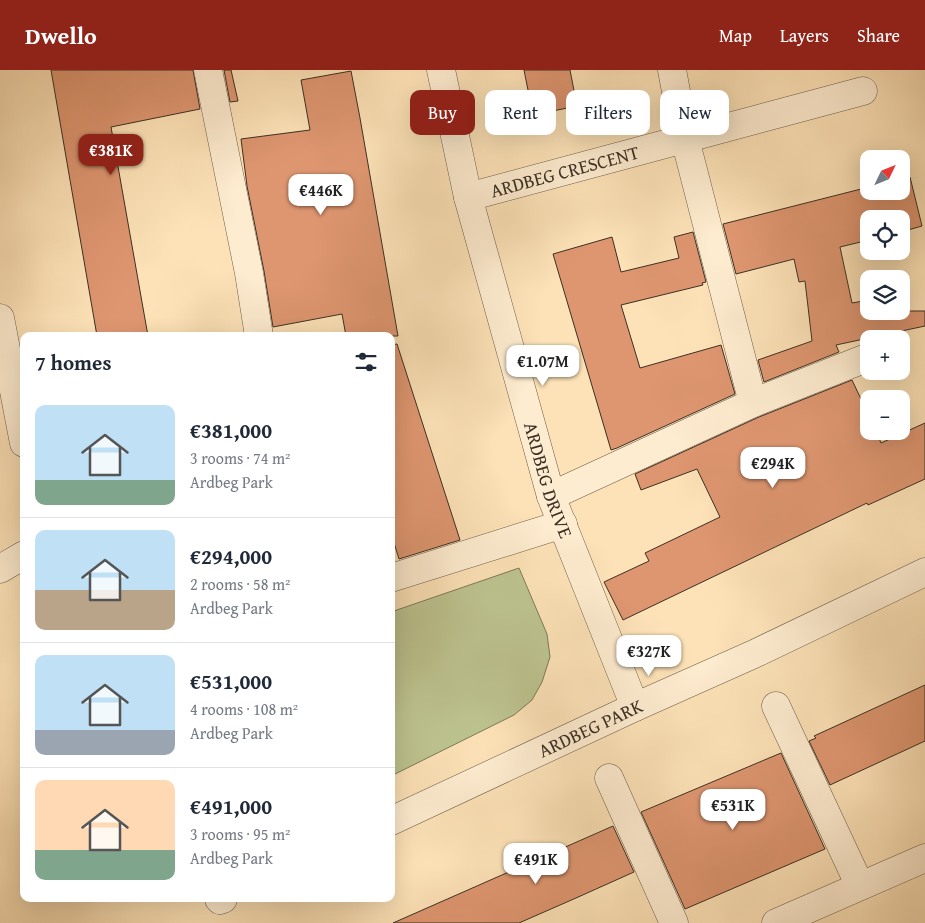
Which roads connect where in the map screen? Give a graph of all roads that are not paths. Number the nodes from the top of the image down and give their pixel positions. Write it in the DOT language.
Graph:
graph roads {
  1 [pos="208,70"];
  2 [pos="441,70"];
  3 [pos="672,70"];
  4 [pos="863,91"];
  5 [pos="684,139"];
  6 [pos="468,197"];
  7 [pos="0,318"];
  8 [pos="258,332"];
  9 [pos="860,361"];
  10 [pos="753,403"];
  11 [pos="20,422"];
  12 [pos="551,496"];
  13 [pos="562,524"];
  14 [pos="20,556"];
  15 [pos="0,569"];
  16 [pos="925,572"];
  17 [pos="395,577"];
  18 [pos="776,706"];
  19 [pos="635,707"];
  20 [pos="610,778"];
  21 [pos="395,819"];
  22 [pos="925,858"];
  23 [pos="860,886"];
  24 [pos="674,923"];
  25 [pos="776,923"];
  1 -- 8 [label="street"];
  2 -- 6 [label="street, ARDBEG DRIVE"];
  3 -- 5 [label="street"];
  4 -- 5 [label="street, ARDBEG CRESCENT"];
  5 -- 6 [label="street, ARDBEG CRESCENT"];
  5 -- 10 [label="street"];
  6 -- 12 [label="street, ARDBEG DRIVE"];
  7 -- 11 [label="street"];
  9 -- 10 [label="street"];
  10 -- 12 [label="street"];
  12 -- 13 [label="street, ARDBEG DRIVE"];
  13 -- 17 [label="street"];
  13 -- 19 [label="street, ARDBEG DRIVE"];
  14 -- 15 [label="street"];
  16 -- 19 [label="street, ARDBEG PARK"];
  18 -- 23 [label="street"];
  19 -- 21 [label="street, ARDBEG PARK"];
  20 -- 24 [label="street"];
  22 -- 23 [label="street"];
  23 -- 25 [label="street"];
}
